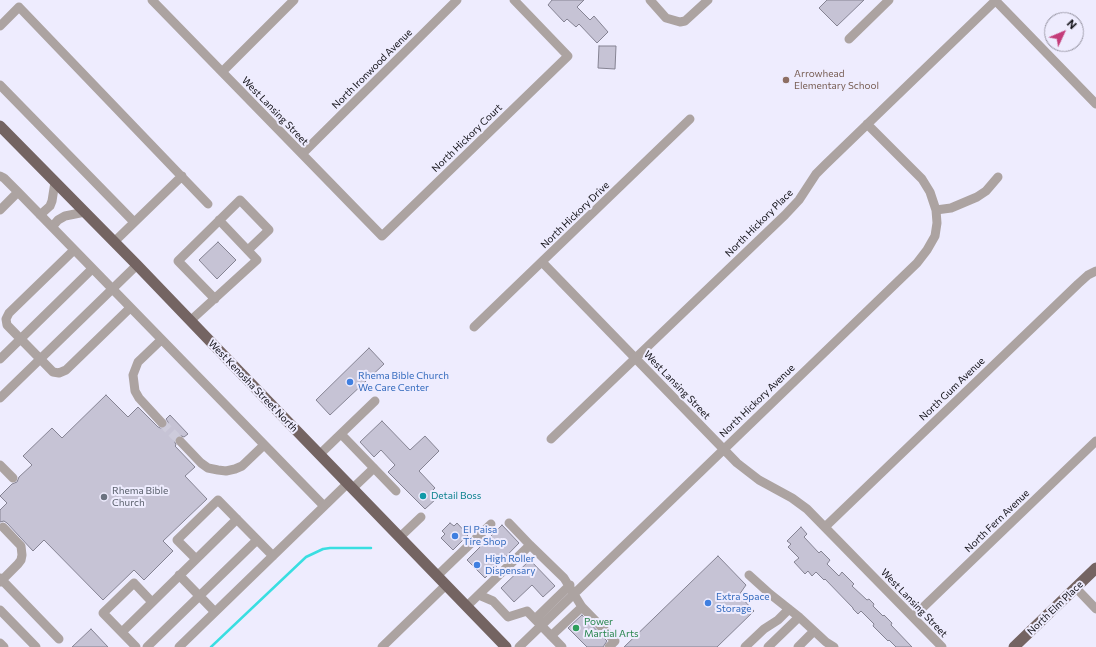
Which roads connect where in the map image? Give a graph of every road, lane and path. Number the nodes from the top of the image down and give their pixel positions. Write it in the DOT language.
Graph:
graph roads {
  1 [pos="152,0"];
  2 [pos="294,0"];
  3 [pos="457,0"];
  4 [pos="514,0"];
  5 [pos="650,0"];
  6 [pos="708,0"];
  7 [pos="889,0"];
  8 [pos="995,0"];
  9 [pos="0,26"];
  10 [pos="849,39"];
  11 [pos="222,72"];
  12 [pos="0,85"];
  13 [pos="1096,104"];
  14 [pos="690,119"];
  15 [pos="867,124"];
  16 [pos="0,126"];
  17 [pos="302,154"];
  18 [pos="0,176"];
  19 [pos="182,176"];
  20 [pos="998,177"];
  21 [pos="56,182"];
  22 [pos="18,192"];
  23 [pos="208,204"];
  24 [pos="0,210"];
  25 [pos="936,210"];
  26 [pos="85,212"];
  27 [pos="40,215"];
  28 [pos="218,220"];
  29 [pos="134,222"];
  30 [pos="52,227"];
  31 [pos="382,236"];
  32 [pos="114,242"];
  33 [pos="74,250"];
  34 [pos="248,250"];
  35 [pos="542,262"];
  36 [pos="137,265"];
  37 [pos="92,269"];
  38 [pos="1096,271"];
  39 [pos="112,289"];
  40 [pos="215,299"];
  41 [pos="130,308"];
  42 [pos="190,321"];
  43 [pos="474,327"];
  44 [pos="21,339"];
  45 [pos="161,340"];
  46 [pos="636,358"];
  47 [pos="0,359"];
  48 [pos="41,359"];
  49 [pos="0,398"];
  50 [pos="375,401"];
  51 [pos="162,423"];
  52 [pos="341,434"];
  53 [pos="551,439"];
  54 [pos="180,441"];
  55 [pos="1096,441"];
  56 [pos="264,445"];
  57 [pos="723,449"];
  58 [pos="320,454"];
  59 [pos="0,465"];
  60 [pos="374,468"];
  61 [pos="13,478"];
  62 [pos="350,486"];
  63 [pos="396,491"];
  64 [pos="324,506"];
  65 [pos="421,517"];
  66 [pos="237,519"];
  67 [pos="509,523"];
  68 [pos="491,524"];
  69 [pos="4,527"];
  70 [pos="825,527"];
  71 [pos="400,537"];
  72 [pos="257,540"];
  73 [pos="530,545"];
  74 [pos="273,556"];
  75 [pos="196,559"];
  76 [pos="1095,570"];
  77 [pos="749,574"];
  78 [pos="179,575"];
  79 [pos="437,576"];
  80 [pos="1,580"];
  81 [pos="446,585"];
  82 [pos="1076,588"];
  83 [pos="571,589"];
  84 [pos="479,595"];
  85 [pos="200,596"];
  86 [pos="152,602"];
  87 [pos="467,606"];
  88 [pos="582,607"];
  89 [pos="1096,609"];
  90 [pos="0,610"];
  91 [pos="789,610"];
  92 [pos="215,612"];
  93 [pos="913,617"];
  94 [pos="799,618"];
  95 [pos="538,622"];
  96 [pos="122,632"];
  97 [pos="814,632"];
  98 [pos="551,636"];
  99 [pos="59,639"];
  100 [pos="0,643"];
  101 [pos="821,643"];
  102 [pos="559,646"];
  103 [pos="4,647"];
  104 [pos="36,647"];
  105 [pos="136,647"];
  106 [pos="147,647"];
  107 [pos="179,647"];
  108 [pos="382,647"];
  109 [pos="506,647"];
  110 [pos="518,647"];
  111 [pos="609,647"];
  112 [pos="745,647"];
  113 [pos="768,647"];
  114 [pos="798,647"];
  115 [pos="834,647"];
  116 [pos="942,647"];
  117 [pos="1014,647"];
  1 -- 11 [label="street, West Lansing Street"];
  2 -- 11 [label="street"];
  3 -- 17 [label="street, North Ironwood Avenue"];
  4 -- 31 [label="street, North Hickory Court"];
  5 -- 6 [label="street"];
  7 -- 10 [label="street"];
  8 -- 13 [label="street"];
  8 -- 15 [label="street, North Hickory Place"];
  9 -- 19 [label="street"];
  11 -- 17 [label="street, West Lansing Street"];
  12 -- 29 [label="street"];
  14 -- 35 [label="street, North Hickory Drive"];
  15 -- 25 [label="street, North Hickory Avenue"];
  15 -- 46 [label="street, North Hickory Place"];
  16 -- 21 [label="main road, West Kenosha Street North"];
  17 -- 31 [label="street, West Lansing Street"];
  18 -- 22 [label="street"];
  19 -- 23 [label="street"];
  19 -- 29 [label="street"];
  20 -- 25 [label="street"];
  21 -- 26 [label="main road, West Kenosha Street North"];
  21 -- 27 [label="street"];
  22 -- 24 [label="street"];
  22 -- 27 [label="street"];
  25 -- 57 [label="street, North Hickory Avenue"];
  26 -- 30 [label="street"];
  26 -- 32 [label="main road, West Kenosha Street North"];
  27 -- 30 [label="street"];
  28 -- 34 [label="street"];
  28 -- 34 [label="street"];
  28 -- 40 [label="street"];
  29 -- 32 [label="street"];
  30 -- 33 [label="street"];
  32 -- 36 [label="main road, West Kenosha Street North"];
  33 -- 37 [label="street"];
  33 -- 44 [label="street"];
  34 -- 40 [label="street"];
  35 -- 43 [label="street, North Hickory Drive"];
  35 -- 46 [label="street, West Lansing Street"];
  36 -- 39 [label="street"];
  36 -- 42 [label="main road, West Kenosha Street North"];
  37 -- 39 [label="street"];
  37 -- 44 [label="street"];
  38 -- 70 [label="street, North Gum Avenue"];
  39 -- 41 [label="street"];
  39 -- 48 [label="street"];
  40 -- 42 [label="street"];
  41 -- 45 [label="street"];
  41 -- 48 [label="street"];
  42 -- 58 [label="main road, West Kenosha Street North"];
  44 -- 47 [label="street"];
  44 -- 48 [label="street"];
  45 -- 51 [label="street"];
  45 -- 56 [label="street"];
  46 -- 53 [label="street, North Hickory Place"];
  46 -- 57 [label="street, West Lansing Street"];
  48 -- 49 [label="street"];
  50 -- 52 [label="street"];
  52 -- 58 [label="street"];
  52 -- 60 [label="street"];
  54 -- 56 [label="street"];
  55 -- 93 [label="street, North Fern Avenue"];
  56 -- 64 [label="street"];
  57 -- 70 [label="street, West Lansing Street"];
  57 -- 83 [label="street, North Hickory Avenue"];
  58 -- 62 [label="main road, West Kenosha Street North"];
  59 -- 61 [label="street"];
  60 -- 62 [label="street"];
  60 -- 63 [label="street"];
  62 -- 64 [label="street"];
  62 -- 71 [label="main road, West Kenosha Street North"];
  64 -- 74 [label="street"];
  65 -- 71 [label="street"];
  66 -- 72 [label="street"];
  66 -- 75 [label="street"];
  66 -- 75 [label="street"];
  67 -- 73 [label="street"];
  68 -- 79 [label="street"];
  69 -- 80 [label="street"];
  70 -- 93 [label="street, West Lansing Street"];
  71 -- 79 [label="main road, West Kenosha Street North"];
  72 -- 74 [label="street"];
  72 -- 85 [label="street"];
  73 -- 83 [label="street"];
  73 -- 84 [label="street"];
  74 -- 92 [label="street"];
  75 -- 78 [label="street"];
  76 -- 82 [label="main road, North Elm Place"];
  77 -- 91 [label="street"];
  78 -- 85 [label="street"];
  78 -- 86 [label="street"];
  79 -- 81 [label="main road, West Kenosha Street North"];
  80 -- 99 [label="street"];
  81 -- 87 [label="main road, West Kenosha Street North"];
  81 -- 108 [label="street"];
  82 -- 89 [label="street"];
  82 -- 117 [label="main road, North Elm Place"];
  83 -- 88 [label="street"];
  83 -- 95 [label="street, North Hickory Avenue"];
  84 -- 87 [label="street"];
  84 -- 95 [label="street"];
  85 -- 92 [label="street"];
  85 -- 106 [label="street"];
  86 -- 96 [label="street"];
  86 -- 96 [label="street"];
  87 -- 109 [label="main road, West Kenosha Street North"];
  88 -- 98 [label="street"];
  88 -- 111 [label="street"];
  90 -- 104 [label="street"];
  91 -- 94 [label="street"];
  91 -- 112 [label="street"];
  92 -- 107 [label="street"];
  93 -- 116 [label="street, West Lansing Street"];
  94 -- 97 [label="street"];
  94 -- 113 [label="street"];
  95 -- 98 [label="street"];
  95 -- 110 [label="street, North Hickory Avenue"];
  96 -- 105 [label="street"];
  97 -- 101 [label="street"];
  97 -- 114 [label="street"];
  98 -- 102 [label="street"];
  100 -- 103 [label="street"];
  101 -- 115 [label="street"];
}
